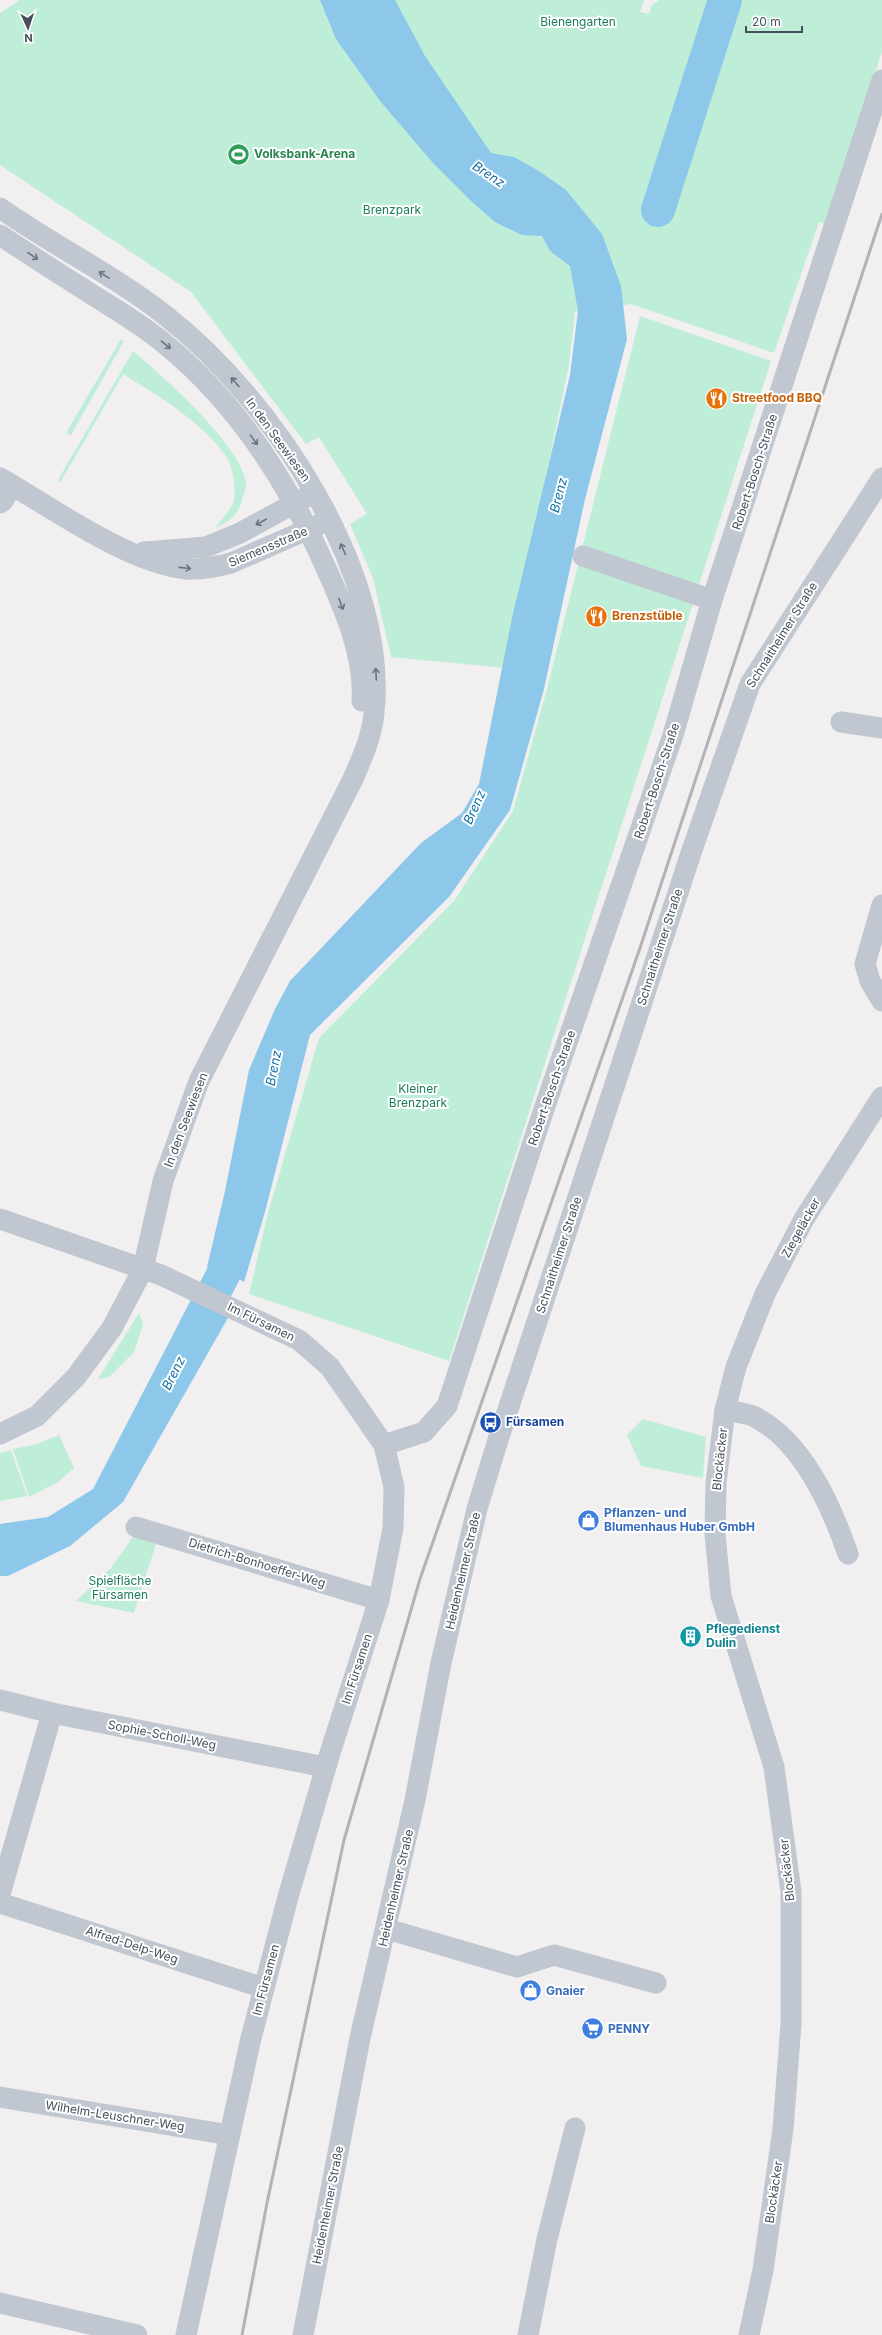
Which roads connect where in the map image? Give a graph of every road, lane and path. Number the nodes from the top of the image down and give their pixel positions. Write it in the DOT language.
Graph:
graph roads {
  1 [pos="882,80"];
  2 [pos="0,208"];
  3 [pos="0,235"];
  4 [pos="882,478"];
  5 [pos="6,481"];
  6 [pos="316,492"];
  7 [pos="0,503"];
  8 [pos="295,503"];
  9 [pos="330,520"];
  10 [pos="308,530"];
  11 [pos="134,553"];
  12 [pos="583,556"];
  13 [pos="712,600"];
  14 [pos="840,722"];
  15 [pos="882,728"];
  16 [pos="353,779"];
  17 [pos="882,906"];
  18 [pos="882,1001"];
  19 [pos="882,1097"];
  20 [pos="0,1219"];
  21 [pos="143,1269"];
  22 [pos="736,1367"];
  23 [pos="725,1410"];
  24 [pos="0,1434"];
  25 [pos="497,1443"];
  26 [pos="384,1445"];
  27 [pos="136,1527"];
  28 [pos="848,1554"];
  29 [pos="379,1600"];
  30 [pos="0,1700"];
  31 [pos="52,1713"];
  32 [pos="325,1767"];
  33 [pos="0,1894"];
  34 [pos="0,1903"];
  35 [pos="387,1929"];
  36 [pos="656,1983"];
  37 [pos="264,1988"];
  38 [pos="0,2097"];
  39 [pos="575,2128"];
  40 [pos="230,2135"];
  41 [pos="0,2303"];
  42 [pos="137,2335"];
  43 [pos="186,2335"];
  44 [pos="303,2335"];
  45 [pos="528,2335"];
  46 [pos="749,2335"];
  1 -- 13 [label="street, Robert-Bosch-Straße"];
  6 -- 2 [label="street, In den Seewiesen, one-way"];
  3 -- 8 [label="street, In den Seewiesen, one-way"];
  4 -- 25 [label="street, Schnaitheimer Straße"];
  5 -- 7 [label="street, Siemensstraße"];
  5 -- 11 [label="street, Siemensstraße"];
  6 -- 8 [label="street, Siemensstraße"];
  6 -- 9 [label="street, In den Seewiesen"];
  8 -- 10 [label="street, In den Seewiesen"];
  8 -- 11 [label="street, Siemensstraße, one-way"];
  9 -- 10 [label="street, Siemensstraße"];
  16 -- 9 [label="street, In den Seewiesen, one-way"];
  11 -- 10 [label="street, Siemensstraße, one-way"];
  10 -- 16 [label="street, In den Seewiesen, one-way"];
  12 -- 13 [label="street"];
  13 -- 26 [label="street, Robert-Bosch-Straße"];
  14 -- 15 [label="street"];
  16 -- 21 [label="street, In den Seewiesen"];
  17 -- 18 [label="street"];
  19 -- 22 [label="street, Ziegeläcker"];
  20 -- 21 [label="street, Im Fürsamen"];
  21 -- 24 [label="street, In den Seewiesen"];
  21 -- 26 [label="street, Im Fürsamen"];
  22 -- 23 [label="street, Blockäcker"];
  23 -- 28 [label="street, Blockäcker"];
  23 -- 46 [label="street, Blockäcker"];
  25 -- 35 [label="street, Heidenheimer Straße"];
  26 -- 29 [label="street, Im Fürsamen"];
  27 -- 29 [label="street, Dietrich-Bonhoeffer-Weg"];
  29 -- 32 [label="street, Im Fürsamen"];
  30 -- 31 [label="street, Sophie-Scholl-Weg"];
  31 -- 32 [label="street, Sophie-Scholl-Weg"];
  31 -- 33 [label="street"];
  32 -- 37 [label="street, Im Fürsamen"];
  34 -- 37 [label="street, Alfred-Delp-Weg"];
  35 -- 36 [label="street"];
  35 -- 44 [label="street, Heidenheimer Straße"];
  37 -- 40 [label="street, Im Fürsamen"];
  38 -- 40 [label="street, Wilhelm-Leuschner-Weg"];
  39 -- 45 [label="street"];
  40 -- 43 [label="street, Im Fürsamen"];
  41 -- 42 [label="street"];
}
